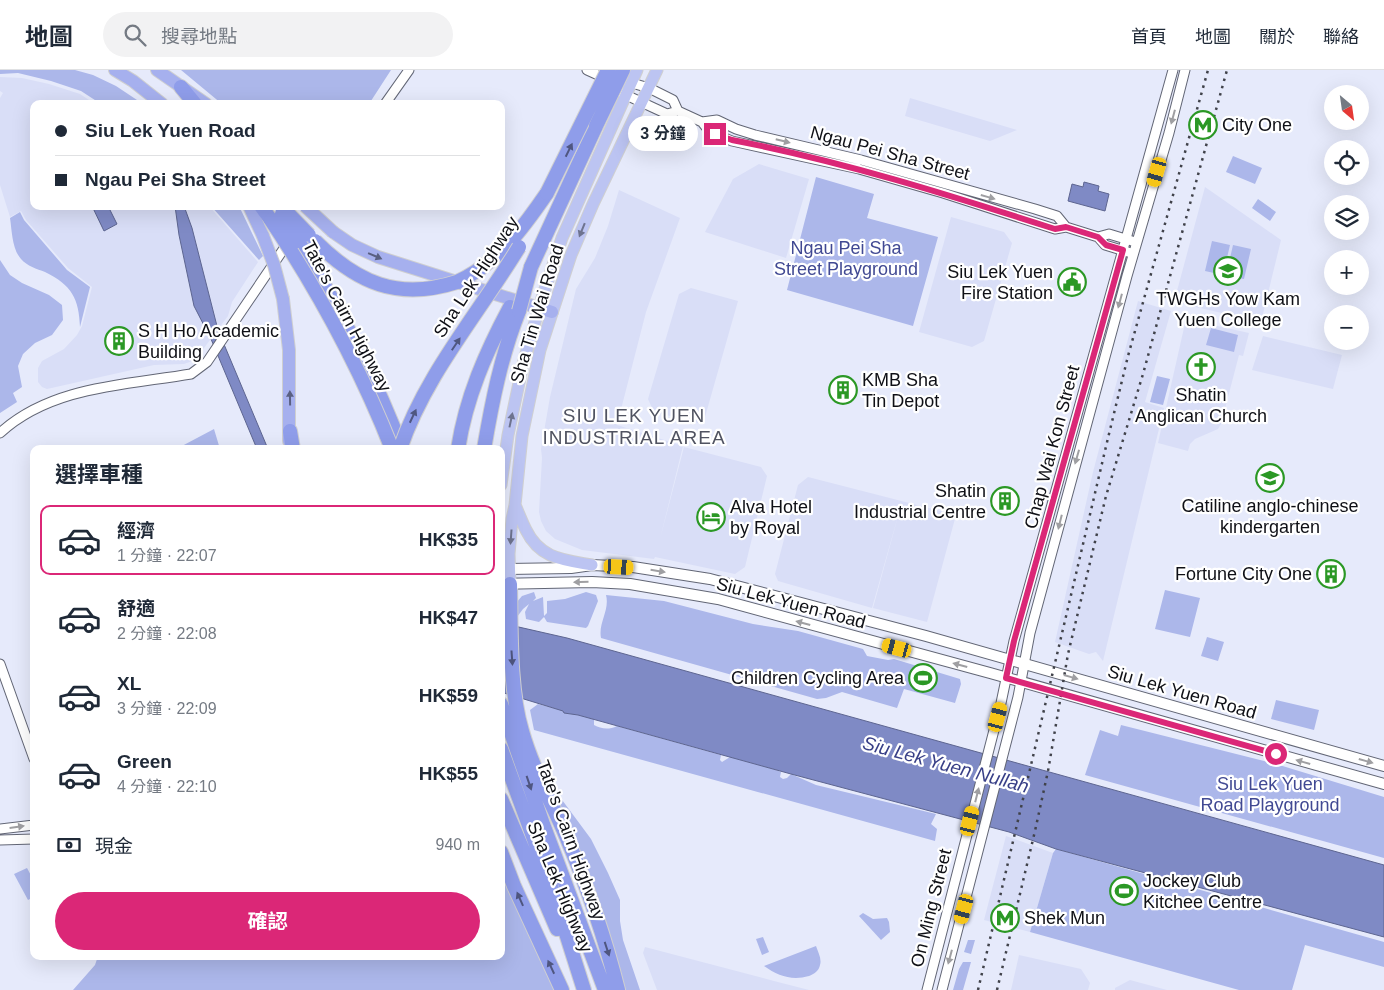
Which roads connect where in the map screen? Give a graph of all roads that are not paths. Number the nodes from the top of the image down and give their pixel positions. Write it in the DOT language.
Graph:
graph roads {
  1 [pos="116,70"];
  2 [pos="157,70"];
  3 [pos="409,70"];
  4 [pos="587,70"];
  5 [pos="623,70"];
  6 [pos="637,70"];
  7 [pos="657,70"];
  8 [pos="1173,70"];
  9 [pos="1185,70"];
  10 [pos="603,72"];
  11 [pos="181,87"];
  12 [pos="649,88"];
  13 [pos="629,89"];
  14 [pos="158,100"];
  15 [pos="192,100"];
  16 [pos="200,100"];
  17 [pos="388,100"];
  18 [pos="642,101"];
  19 [pos="678,111"];
  20 [pos="702,122"];
  21 [pos="547,193"];
  22 [pos="251,210"];
  23 [pos="277,210"];
  24 [pos="309,210"];
  25 [pos="310,210"];
  26 [pos="1066,227"];
  27 [pos="1098,237"];
  28 [pos="1126,239"];
  29 [pos="1136,242"];
  30 [pos="1123,250"];
  31 [pos="1133,254"];
  32 [pos="531,267"];
  33 [pos="538,308"];
  34 [pos="552,312"];
  35 [pos="290,431"];
  36 [pos="0,433"];
  37 [pos="485,443"];
  38 [pos="289,445"];
  39 [pos="292,445"];
  40 [pos="390,445"];
  41 [pos="399,445"];
  42 [pos="403,445"];
  43 [pos="459,445"];
  44 [pos="505,456"];
  45 [pos="515,505"];
  46 [pos="592,565"];
  47 [pos="505,569"];
  48 [pos="506,584"];
  49 [pos="1010,660"];
  50 [pos="0,664"];
  51 [pos="1024,664"];
  52 [pos="1006,678"];
  53 [pos="1021,683"];
  54 [pos="505,715"];
  55 [pos="30,749"];
  56 [pos="505,764"];
  57 [pos="1384,766"];
  58 [pos="1384,784"];
  59 [pos="505,805"];
  60 [pos="30,825"];
  61 [pos="0,829"];
  62 [pos="523,830"];
  63 [pos="30,839"];
  64 [pos="0,840"];
  65 [pos="505,862"];
  66 [pos="562,990"];
  67 [pos="584,990"];
  68 [pos="605,990"];
  69 [pos="618,990"];
  70 [pos="927,990"];
  71 [pos="942,990"];
  1 -- 14 [label="highway"];
  2 -- 11 [label="highway"];
  3 -- 17 [label="street"];
  4 -- 10 [label="street, Ngau Pei Sha Street"];
  5 -- 32 [label="highway, Sha Lek Highway, bridge"];
  6 -- 13 [label="main road, Sha Tin Wai Road"];
  7 -- 12 [label="main road, Sha Tin Wai Road"];
  8 -- 28 [label="street, Chap Wai Kon Street"];
  9 -- 29 [label="street, Chap Wai Kon Street, one-way"];
  10 -- 13 [label="street, Ngau Pei Sha Street"];
  21 -- 10 [label="highway, Sha Lek Highway, one-way, bridge"];
  11 -- 15 [label="highway"];
  11 -- 16 [label="highway"];
  12 -- 13 [label="street, Ngau Pei Sha Street"];
  12 -- 18 [label="main road, Sha Tin Wai Road"];
  12 -- 19 [label="street, Ngau Pei Sha Street"];
  13 -- 18 [label="street, Ngau Pei Sha Street"];
  13 -- 33 [label="main road, Sha Tin Wai Road"];
  18 -- 19 [label="street, Ngau Pei Sha Street"];
  18 -- 34 [label="main road, Sha Tin Wai Road, one-way"];
  19 -- 20 [label="street, Ngau Pei Sha Street"];
  20 -- 26 [label="street, Ngau Pei Sha Street"];
  20 -- 26 [label="street, Ngau Pei Sha Street, one-way"];
  21 -- 23 [label="highway, bridge"];
  42 -- 21 [label="highway, Sha Lek Highway, one-way, bridge"];
  35 -- 22 [label="highway, one-way, bridge"];
  23 -- 40 [label="highway, Tate's Cairn Highway, bridge"];
  23 -- 41 [label="highway, Tate's Cairn Highway, bridge"];
  24 -- 33 [label="highway, one-way, bridge"];
  25 -- 36 [label="street"];
  26 -- 27 [label="street, Ngau Pei Sha Street"];
  27 -- 28 [label="street, Ngau Pei Sha Street"];
  27 -- 30 [label="street, Ngau Pei Sha Street"];
  28 -- 29 [label="street, Ngau Pei Sha Street"];
  28 -- 30 [label="street, Chap Wai Kon Street"];
  29 -- 31 [label="street, Chap Wai Kon Street"];
  30 -- 31 [label="street, Ngau Pei Sha Street"];
  30 -- 49 [label="street, Chap Wai Kon Street"];
  31 -- 51 [label="street, Chap Wai Kon Street, one-way"];
  32 -- 37 [label="highway, bridge"];
  32 -- 43 [label="highway, Sha Lek Highway, bridge"];
  33 -- 34 [label="highway"];
  44 -- 33 [label="main road, Sha Tin Wai Road, one-way"];
  34 -- 45 [label="main road, Sha Tin Wai Road"];
  35 -- 38 [label="highway"];
  35 -- 39 [label="highway"];
  45 -- 46 [label="main road"];
  45 -- 47 [label="main road, Sha Tin Wai Road, one-way"];
  46 -- 47 [label="main road, Siu Lek Yuen Road"];
  46 -- 49 [label="main road, Siu Lek Yuen Road, one-way"];
  47 -- 48 [label="main road, Sha Tin Wai Road"];
  52 -- 48 [label="main road, Siu Lek Yuen Road, one-way"];
  48 -- 69 [label="highway, one-way"];
  49 -- 51 [label="main road, Siu Lek Yuen Road"];
  49 -- 52 [label="street, On Ming Street"];
  50 -- 55 [label="street"];
  51 -- 53 [label="street, Chap Wai Kon Street"];
  51 -- 57 [label="main road, Siu Lek Yuen Road, one-way"];
  52 -- 53 [label="main road, Siu Lek Yuen Road"];
  70 -- 52 [label="street, On Ming Street, one-way"];
  58 -- 53 [label="main road, Siu Lek Yuen Road, one-way"];
  53 -- 71 [label="street, On Ming Street, one-way"];
  54 -- 68 [label="highway, Tate's Cairn Highway, one-way"];
  56 -- 62 [label="highway, Tate's Cairn Highway"];
  59 -- 62 [label="highway, Sha Lek Highway"];
  61 -- 60 [label="street, one-way"];
  62 -- 67 [label="highway, Sha Lek Highway"];
  63 -- 64 [label="street"];
  66 -- 65 [label="highway, one-way"];
}
